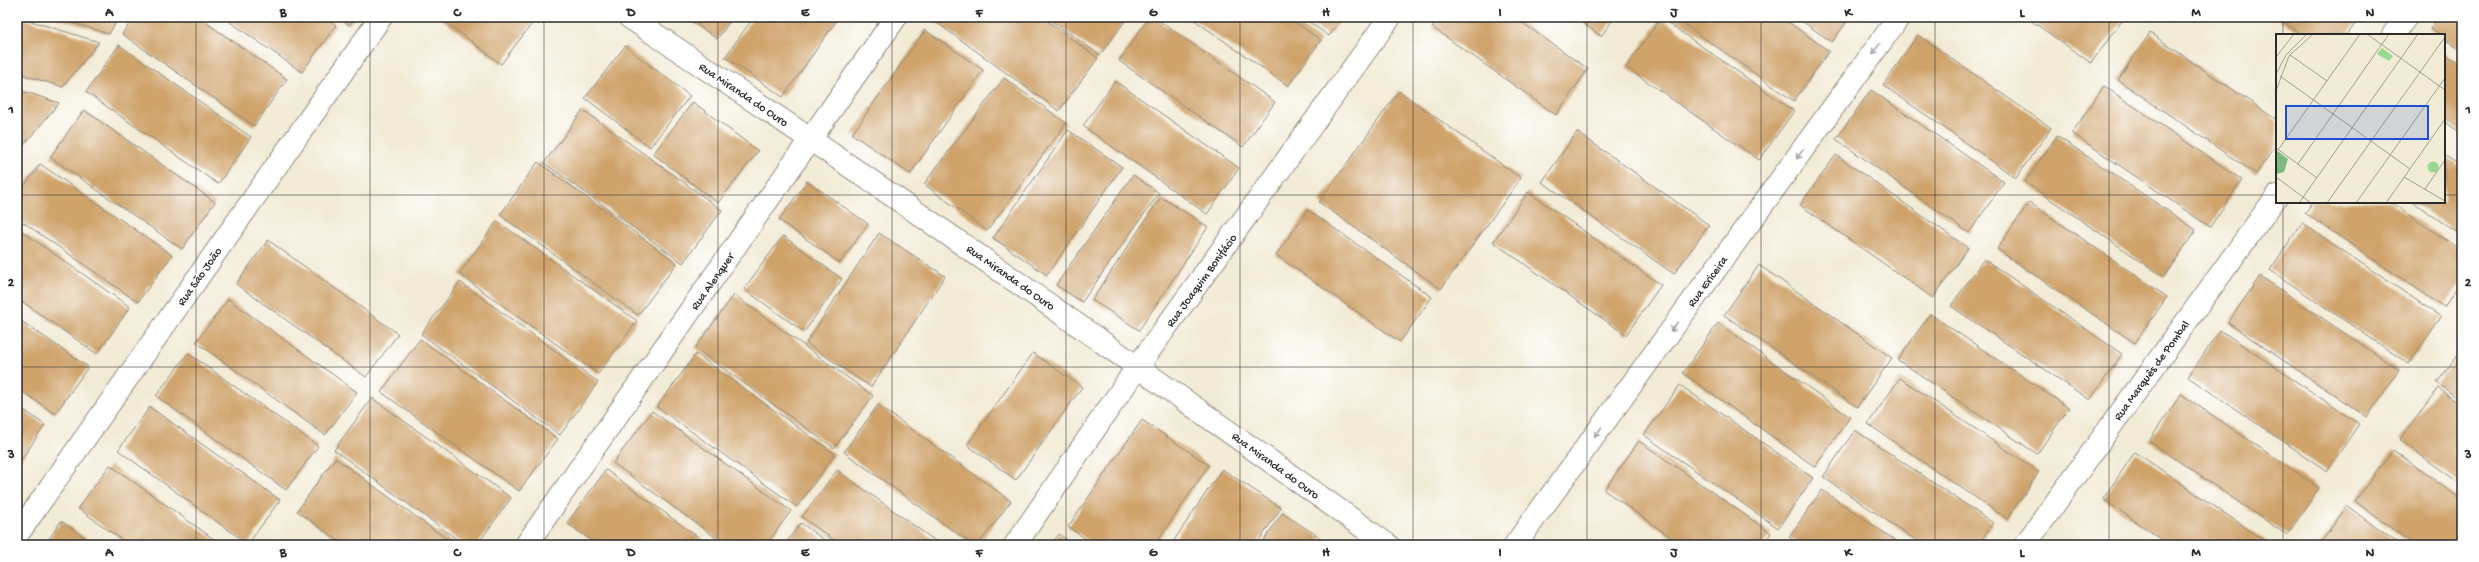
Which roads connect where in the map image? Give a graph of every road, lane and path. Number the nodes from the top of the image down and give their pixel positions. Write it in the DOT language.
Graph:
graph roads {
  1 [pos="381,17"];
  2 [pos="629,17"];
  3 [pos="896,17"];
  4 [pos="1390,17"];
  5 [pos="1899,17"];
  6 [pos="2406,17"];
  7 [pos="2394,34"];
  8 [pos="812,139"];
  9 [pos="2276,197"];
  10 [pos="1138,366"];
  11 [pos="17,534"];
  12 [pos="526,545"];
  13 [pos="1015,545"];
  14 [pos="1388,545"];
  15 [pos="1515,545"];
  16 [pos="2025,545"];
  1 -- 11 [label="street, Rua São João"];
  2 -- 8 [label="street, Rua Miranda do Ouro"];
  3 -- 8 [label="street, Rua Alenquer"];
  4 -- 10 [label="street, Rua Joaquim Bonifácio"];
  5 -- 15 [label="street, Rua Ericeira, one-way"];
  6 -- 7 [label="street"];
  8 -- 10 [label="street, Rua Miranda do Ouro"];
  8 -- 12 [label="street, Rua Alenquer"];
  9 -- 16 [label="street, Rua Marquês de Pombal"];
  10 -- 13 [label="street, Rua Joaquim Bonifácio"];
  10 -- 14 [label="street, Rua Miranda do Ouro"];
}
